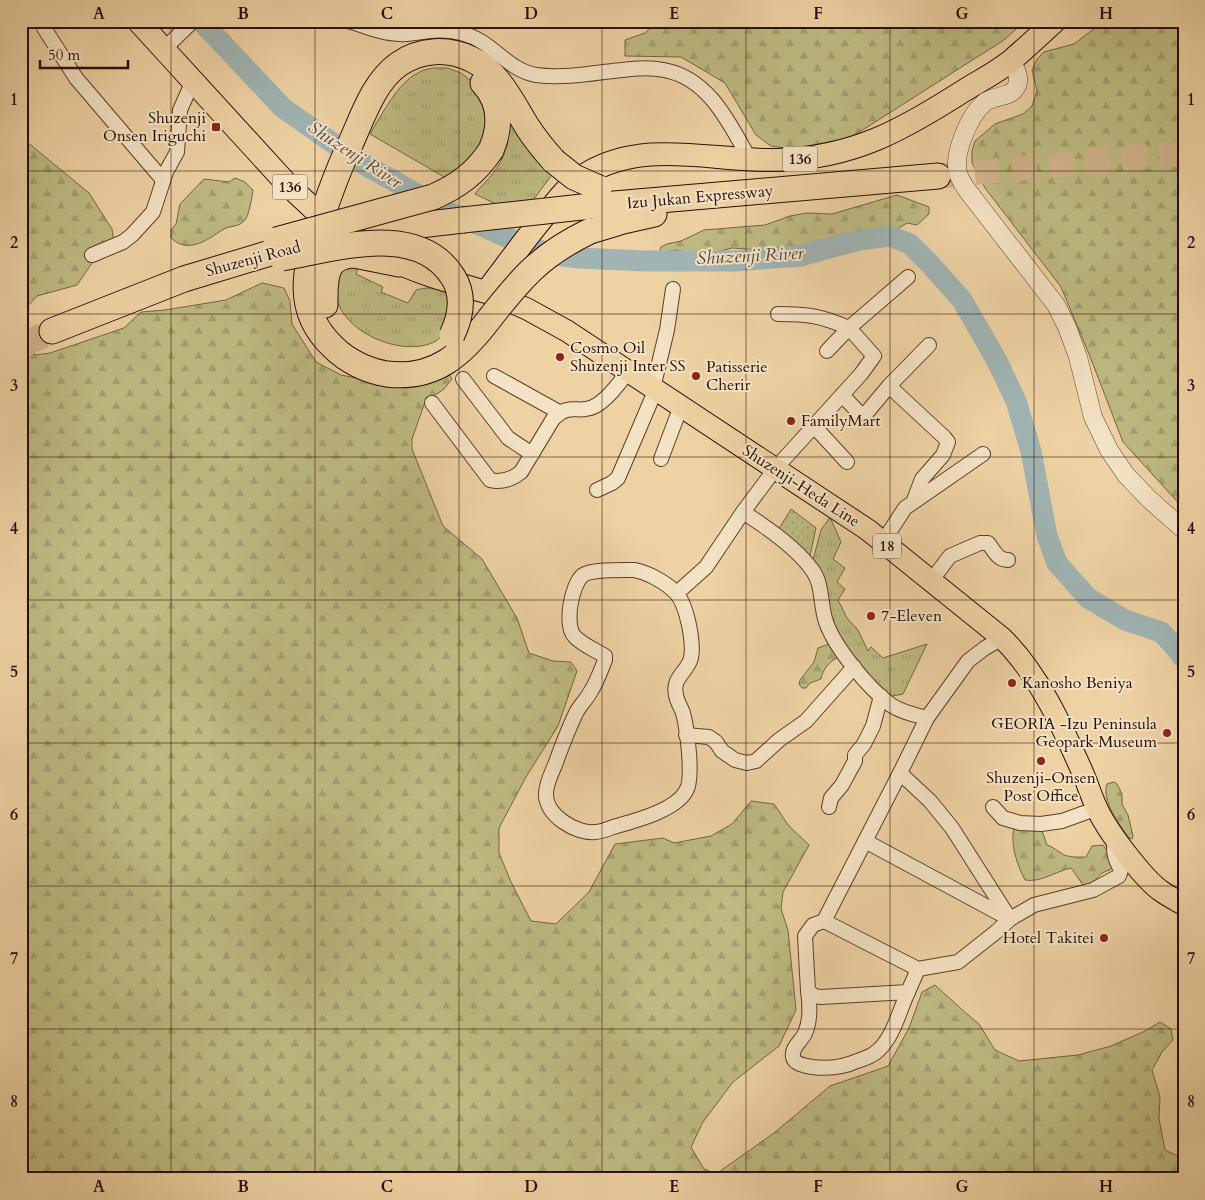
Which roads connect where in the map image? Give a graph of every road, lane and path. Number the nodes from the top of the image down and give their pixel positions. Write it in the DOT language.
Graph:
graph roads {
  1 [pos="42,21"];
  2 [pos="138,21"];
  3 [pos="193,21"];
  4 [pos="349,21"];
  5 [pos="1055,21"];
  6 [pos="168,45"];
  7 [pos="1011,60"];
  8 [pos="193,81"];
  9 [pos="358,134"];
  10 [pos="750,160"];
  11 [pos="938,176"];
  12 [pos="163,180"];
  13 [pos="804,188"];
  14 [pos="595,197"];
  15 [pos="322,217"];
  16 [pos="462,220"];
  17 [pos="280,249"];
  18 [pos="92,255"];
  19 [pos="399,264"];
  20 [pos="908,277"];
  21 [pos="673,289"];
  22 [pos="486,292"];
  23 [pos="325,305"];
  24 [pos="98,313"];
  25 [pos="778,314"];
  26 [pos="849,328"];
  27 [pos="52,331"];
  28 [pos="929,345"];
  29 [pos="827,351"];
  30 [pos="628,371"];
  31 [pos="494,376"];
  32 [pos="463,379"];
  33 [pos="889,386"];
  34 [pos="655,388"];
  35 [pos="842,395"];
  36 [pos="432,403"];
  37 [pos="682,406"];
  38 [pos="560,412"];
  39 [pos="813,426"];
  40 [pos="532,454"];
  41 [pos="983,454"];
  42 [pos="661,459"];
  43 [pos="847,462"];
  44 [pos="775,469"];
  45 [pos="597,490"];
  46 [pos="914,500"];
  47 [pos="743,512"];
  48 [pos="1184,530"];
  49 [pos="888,552"];
  50 [pos="1008,560"];
  51 [pos="919,577"];
  52 [pos="676,594"];
  53 [pos="1002,638"];
  54 [pos="854,667"];
  55 [pos="881,696"];
  56 [pos="927,718"];
  57 [pos="686,735"];
  58 [pos="900,773"];
  59 [pos="829,807"];
  60 [pos="992,807"];
  61 [pos="1098,808"];
  62 [pos="1115,838"];
  63 [pos="865,841"];
  64 [pos="1184,905"];
  65 [pos="1010,919"];
  66 [pos="824,920"];
  67 [pos="918,969"];
  68 [pos="808,992"];
  69 [pos="908,992"];
  1 -- 12 [label="street"];
  2 -- 6 [label="highway, 136"];
  3 -- 6 [label="street"];
  4 -- 10 [label="street"];
  5 -- 7 [label="highway, 136"];
  6 -- 8 [label="highway, 136"];
  7 -- 10 [label="highway, 136"];
  7 -- 48 [label="street"];
  8 -- 12 [label="street"];
  8 -- 15 [label="highway, 136"];
  9 -- 14 [label="highway, bridge"];
  9 -- 15 [label="highway"];
  9 -- 17 [label="highway, bridge"];
  10 -- 22 [label="highway, 136"];
  11 -- 13 [label="highway, Izu Jukan Expressway / 136"];
  12 -- 18 [label="street"];
  13 -- 14 [label="highway, Izu Jukan Expressway / 136"];
  13 -- 15 [label="highway, bridge"];
  14 -- 16 [label="highway, Izu Jukan Expressway / 136, bridge"];
  15 -- 19 [label="highway, 136"];
  15 -- 23 [label="highway"];
  16 -- 17 [label="highway, Shuzenji Road / 136"];
  17 -- 23 [label="highway, bridge"];
  17 -- 24 [label="highway"];
  17 -- 24 [label="highway, Shuzenji Road / 136"];
  19 -- 22 [label="highway, 136"];
  19 -- 23 [label="highway"];
  20 -- 26 [label="street"];
  21 -- 34 [label="street"];
  22 -- 30 [label="main road, Shuzenji-Heda Line / 18"];
  24 -- 27 [label="highway, Shuzenji Road / 136"];
  25 -- 26 [label="street"];
  26 -- 29 [label="street"];
  26 -- 35 [label="street"];
  28 -- 33 [label="street"];
  30 -- 34 [label="main road, Shuzenji-Heda Line / 18"];
  30 -- 38 [label="street"];
  31 -- 38 [label="street"];
  32 -- 40 [label="street"];
  33 -- 35 [label="street"];
  33 -- 46 [label="street"];
  34 -- 37 [label="main road, Shuzenji-Heda Line / 18"];
  34 -- 45 [label="street"];
  35 -- 39 [label="street"];
  36 -- 40 [label="street"];
  37 -- 42 [label="street"];
  37 -- 44 [label="main road, Shuzenji-Heda Line / 18"];
  38 -- 40 [label="street"];
  39 -- 43 [label="street"];
  39 -- 44 [label="street"];
  41 -- 46 [label="street"];
  44 -- 47 [label="street"];
  44 -- 49 [label="main road, Shuzenji-Heda Line / 18"];
  46 -- 49 [label="street"];
  47 -- 52 [label="street"];
  47 -- 54 [label="street"];
  49 -- 51 [label="main road, Shuzenji-Heda Line / 18"];
  50 -- 51 [label="street"];
  51 -- 53 [label="main road, Shuzenji-Heda Line / 18"];
  52 -- 57 [label="street"];
  52 -- 57 [label="street"];
  53 -- 56 [label="street"];
  53 -- 61 [label="main road, Shuzenji-Heda Line / 18"];
  54 -- 55 [label="street"];
  54 -- 57 [label="street"];
  55 -- 56 [label="street"];
  55 -- 59 [label="street"];
  56 -- 58 [label="street"];
  58 -- 63 [label="street"];
  58 -- 65 [label="street"];
  60 -- 61 [label="street"];
  61 -- 62 [label="main road, Shuzenji-Heda Line / 18"];
  62 -- 64 [label="main road, Shuzenji-Heda Line / 18"];
  62 -- 65 [label="street"];
  63 -- 65 [label="street"];
  63 -- 66 [label="street"];
  65 -- 67 [label="street"];
  66 -- 67 [label="street"];
  66 -- 68 [label="street"];
  67 -- 69 [label="street"];
  68 -- 69 [label="street"];
  68 -- 69 [label="street"];
}
